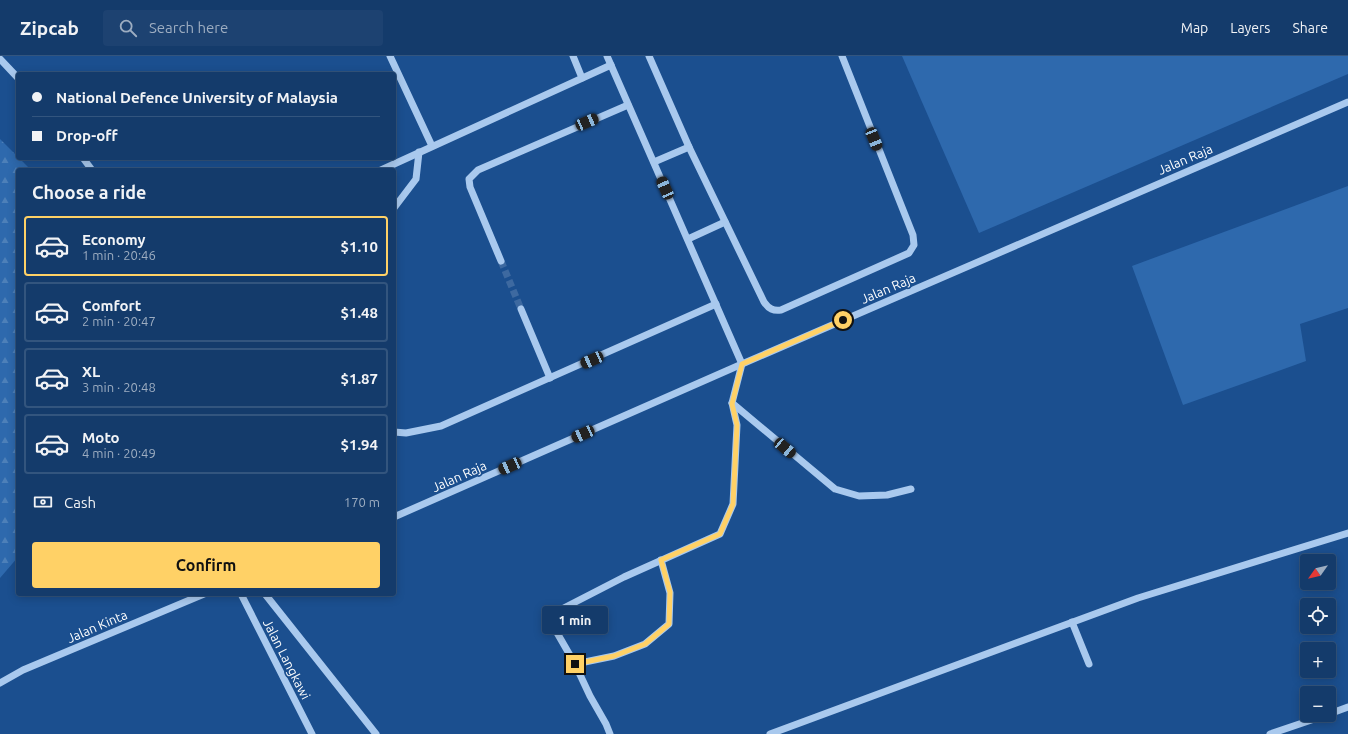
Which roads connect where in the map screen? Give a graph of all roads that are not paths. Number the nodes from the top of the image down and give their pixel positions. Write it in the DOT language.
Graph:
graph roads {
  1 [pos="390,56"];
  2 [pos="573,56"];
  3 [pos="607,56"];
  4 [pos="649,56"];
  5 [pos="842,56"];
  6 [pos="0,59"];
  7 [pos="611,65"];
  8 [pos="16,76"];
  9 [pos="582,78"];
  10 [pos="1348,102"];
  11 [pos="628,105"];
  12 [pos="432,146"];
  13 [pos="689,147"];
  14 [pos="419,152"];
  15 [pos="654,162"];
  16 [pos="385,168"];
  17 [pos="396,205"];
  18 [pos="725,222"];
  19 [pos="688,239"];
  20 [pos="501,261"];
  21 [pos="716,304"];
  22 [pos="521,309"];
  23 [pos="742,364"];
  24 [pos="550,378"];
  25 [pos="732,404"];
  26 [pos="396,432"];
  27 [pos="911,489"];
  28 [pos="396,516"];
  29 [pos="1348,533"];
  30 [pos="661,560"];
  31 [pos="199,596"];
  32 [pos="242,596"];
  33 [pos="267,596"];
  34 [pos="1072,622"];
  35 [pos="575,664"];
  36 [pos="1088,664"];
  37 [pos="0,683"];
  38 [pos="1348,708"];
  39 [pos="1336,712"];
  40 [pos="1305,722"];
  41 [pos="312,734"];
  42 [pos="376,734"];
  43 [pos="610,734"];
  44 [pos="770,734"];
  45 [pos="1270,734"];
  1 -- 12 [label="street"];
  2 -- 9 [label="street"];
  3 -- 7 [label="street"];
  4 -- 13 [label="street"];
  5 -- 18 [label="street"];
  6 -- 8 [label="street"];
  7 -- 9 [label="street"];
  7 -- 11 [label="street"];
  9 -- 12 [label="street"];
  10 -- 23 [label="street, Jalan Raja"];
  11 -- 15 [label="street"];
  11 -- 20 [label="street"];
  12 -- 14 [label="street"];
  13 -- 15 [label="street"];
  13 -- 18 [label="street"];
  14 -- 16 [label="street"];
  14 -- 17 [label="street"];
  15 -- 19 [label="street"];
  18 -- 19 [label="street"];
  19 -- 21 [label="street"];
  21 -- 23 [label="street"];
  21 -- 24 [label="street"];
  22 -- 24 [label="street"];
  23 -- 25 [label="street"];
  23 -- 28 [label="street, Jalan Raja"];
  24 -- 26 [label="street"];
  25 -- 27 [label="street"];
  25 -- 30 [label="street"];
  29 -- 34 [label="street"];
  30 -- 35 [label="street"];
  30 -- 35 [label="street"];
  31 -- 37 [label="street, Jalan Kinta"];
  32 -- 41 [label="street, Jalan Langkawi"];
  33 -- 42 [label="street"];
  34 -- 36 [label="street"];
  34 -- 44 [label="street"];
  35 -- 43 [label="street"];
  38 -- 39 [label="street"];
  40 -- 45 [label="street"];
}
